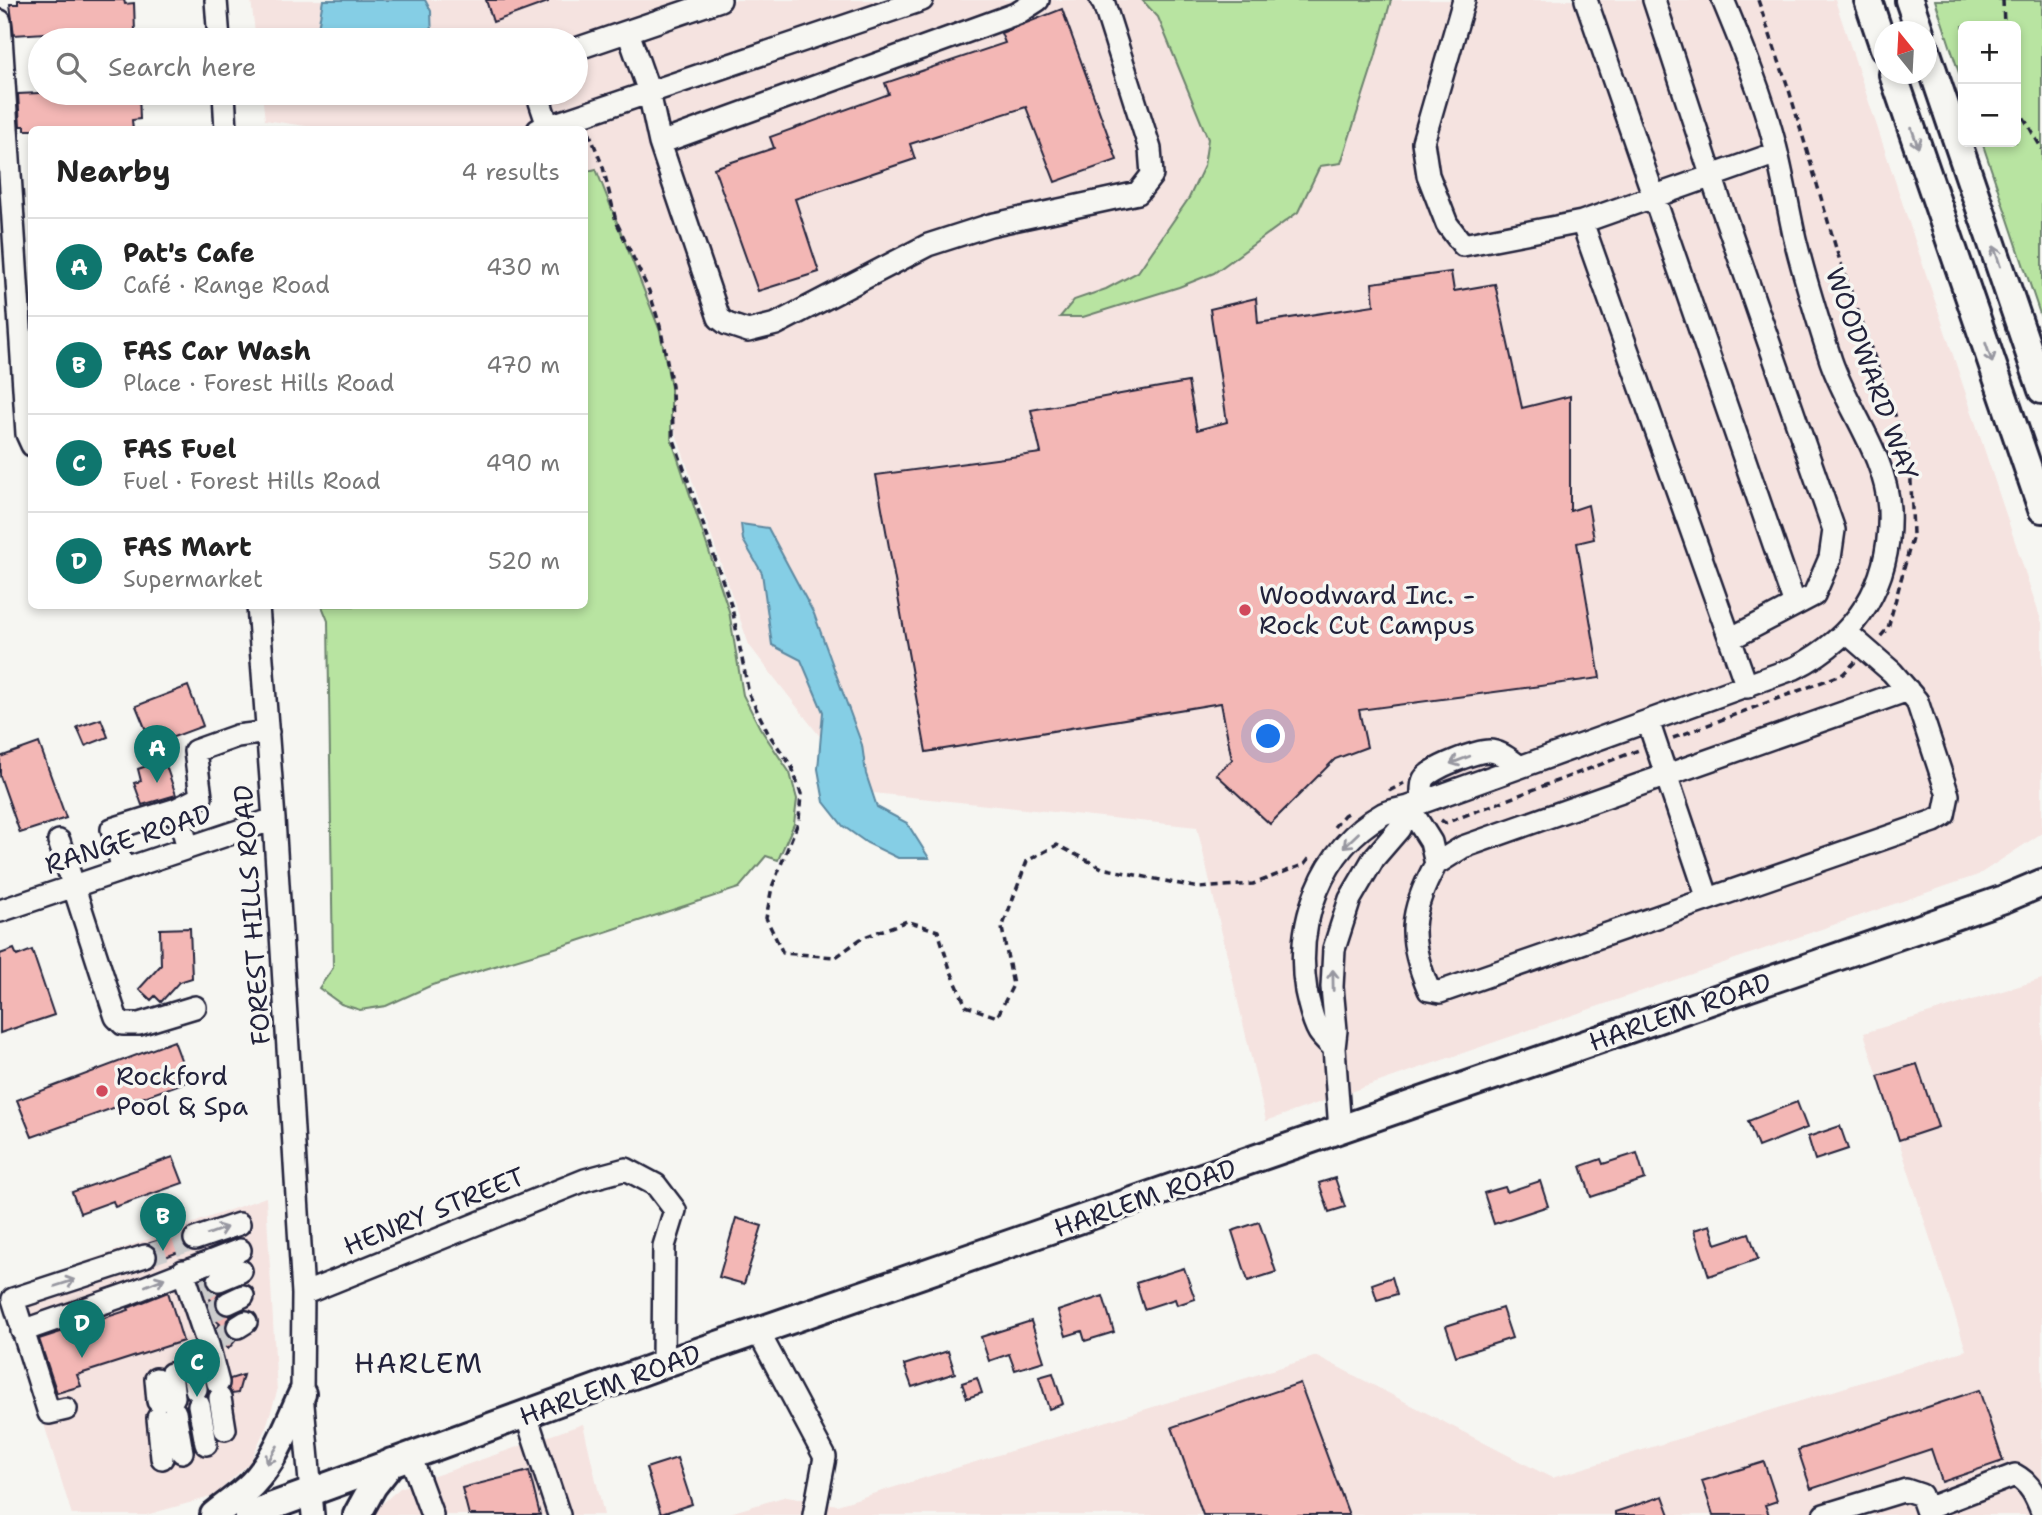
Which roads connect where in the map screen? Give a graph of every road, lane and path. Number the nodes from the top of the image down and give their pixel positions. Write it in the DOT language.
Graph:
graph roads {
  1 [pos="216,0"];
  2 [pos="720,0"];
  3 [pos="922,0"];
  4 [pos="1038,0"];
  5 [pos="1101,0"];
  6 [pos="1464,0"];
  7 [pos="1586,0"];
  8 [pos="1654,0"];
  9 [pos="1723,0"];
  10 [pos="1758,0"];
  11 [pos="1868,0"];
  12 [pos="1909,0"];
  13 [pos="2003,0"];
  14 [pos="889,6"];
  15 [pos="1875,21"];
  16 [pos="1916,21"];
  17 [pos="2004,21"];
  18 [pos="0,22"];
  19 [pos="218,28"];
  20 [pos="628,32"];
  21 [pos="588,45"];
  22 [pos="1937,80"];
  23 [pos="1896,84"];
  24 [pos="649,92"];
  25 [pos="224,105"];
  26 [pos="539,105"];
  27 [pos="2021,113"];
  28 [pos="226,126"];
  29 [pos="543,126"];
  30 [pos="549,126"];
  31 [pos="588,131"];
  32 [pos="660,143"];
  33 [pos="2042,149"];
  34 [pos="1777,153"];
  35 [pos="1711,177"];
  36 [pos="1655,196"];
  37 [pos="14,204"];
  38 [pos="1582,222"];
  39 [pos="2042,390"];
  40 [pos="28,435"];
  41 [pos="2042,509"];
  42 [pos="1795,605"];
  43 [pos="258,609"];
  44 [pos="1846,632"];
  45 [pos="1730,639"];
  46 [pos="1867,650"];
  47 [pos="1747,687"];
  48 [pos="1908,690"];
  49 [pos="1648,721"];
  50 [pos="268,732"];
  51 [pos="1655,745"];
  52 [pos="1666,776"];
  53 [pos="1380,795"];
  54 [pos="1416,804"];
  55 [pos="177,808"];
  56 [pos="1356,808"];
  57 [pos="274,819"];
  58 [pos="1328,835"];
  59 [pos="59,841"];
  60 [pos="188,848"];
  61 [pos="1313,855"];
  62 [pos="1436,864"];
  63 [pos="123,870"];
  64 [pos="2042,882"];
  65 [pos="73,887"];
  66 [pos="2042,894"];
  67 [pos="1709,899"];
  68 [pos="2004,899"];
  69 [pos="0,911"];
  70 [pos="195,1007"];
  71 [pos="1334,1048"];
  72 [pos="1340,1130"];
  73 [pos="239,1224"];
  74 [pos="195,1239"];
  75 [pos="145,1256"];
  76 [pos="117,1266"];
  77 [pos="183,1271"];
  78 [pos="204,1290"];
  79 [pos="128,1294"];
  80 [pos="303,1294"];
  81 [pos="22,1331"];
  82 [pos="758,1333"];
  83 [pos="663,1364"];
  84 [pos="192,1367"];
  85 [pos="164,1376"];
  86 [pos="302,1394"];
  87 [pos="66,1409"];
  88 [pos="526,1415"];
  89 [pos="225,1429"];
  90 [pos="206,1444"];
  91 [pos="172,1455"];
  92 [pos="401,1459"];
  93 [pos="312,1504"];
  94 [pos="2042,1511"];
  95 [pos="1927,1512"];
  96 [pos="214,1515"];
  97 [pos="248,1515"];
  98 [pos="357,1515"];
  99 [pos="432,1515"];
  100 [pos="559,1515"];
  101 [pos="814,1515"];
  102 [pos="1824,1515"];
  1 -- 19 [label="street"];
  2 -- 20 [label="street"];
  3 -- 14 [label="street"];
  4 -- 32 [label="street"];
  5 -- 32 [label="street"];
  6 -- 38 [label="street"];
  7 -- 36 [label="street"];
  8 -- 35 [label="street"];
  9 -- 34 [label="street, WOODWARD WAY"];
  10 -- 46 [label="path"];
  11 -- 15 [label="main road"];
  12 -- 16 [label="main road"];
  13 -- 17 [label="path"];
  14 -- 24 [label="street"];
  18 -- 37 [label="street"];
  20 -- 21 [label="street"];
  20 -- 24 [label="street"];
  39 -- 22 [label="main road, one-way"];
  23 -- 41 [label="main road, one-way"];
  24 -- 30 [label="street"];
  24 -- 32 [label="street"];
  25 -- 28 [label="street"];
  26 -- 29 [label="street"];
  27 -- 33 [label="path"];
  31 -- 61 [label="path"];
  34 -- 35 [label="street"];
  34 -- 44 [label="street, WOODWARD WAY"];
  35 -- 36 [label="street"];
  35 -- 42 [label="street"];
  36 -- 38 [label="street"];
  36 -- 42 [label="street"];
  37 -- 40 [label="street"];
  38 -- 45 [label="street"];
  42 -- 45 [label="street"];
  43 -- 50 [label="street, FOREST HILLS ROAD"];
  44 -- 46 [label="street"];
  44 -- 47 [label="street, WOODWARD WAY"];
  45 -- 47 [label="street"];
  46 -- 48 [label="street"];
  46 -- 51 [label="path"];
  47 -- 49 [label="street, WOODWARD WAY"];
  48 -- 52 [label="street"];
  48 -- 67 [label="street"];
  49 -- 51 [label="street"];
  49 -- 54 [label="street, WOODWARD WAY"];
  50 -- 55 [label="street"];
  50 -- 57 [label="street, FOREST HILLS ROAD"];
  51 -- 52 [label="street"];
  51 -- 54 [label="path"];
  52 -- 62 [label="street"];
  52 -- 67 [label="street"];
  53 -- 54 [label="path"];
  54 -- 62 [label="street"];
  71 -- 54 [label="street, WOODWARD WAY, one-way"];
  54 -- 71 [label="street, WOODWARD WAY, one-way"];
  55 -- 60 [label="street"];
  55 -- 63 [label="street"];
  56 -- 58 [label="path"];
  57 -- 60 [label="street, RANGE ROAD"];
  57 -- 80 [label="street, FOREST HILLS ROAD"];
  59 -- 65 [label="street"];
  60 -- 63 [label="street, RANGE ROAD"];
  62 -- 67 [label="street"];
  63 -- 65 [label="street, RANGE ROAD"];
  64 -- 68 [label="main road"];
  65 -- 69 [label="street, RANGE ROAD"];
  65 -- 70 [label="street"];
  66 -- 68 [label="main road"];
  68 -- 72 [label="main road, HARLEM ROAD"];
  71 -- 72 [label="street, WOODWARD WAY"];
  72 -- 82 [label="main road, HARLEM ROAD"];
  74 -- 73 [label="street, one-way"];
  75 -- 76 [label="street"];
  76 -- 79 [label="street"];
  81 -- 76 [label="street, one-way"];
  77 -- 78 [label="street"];
  77 -- 78 [label="street"];
  79 -- 77 [label="street, one-way"];
  78 -- 89 [label="street"];
  79 -- 81 [label="street"];
  80 -- 83 [label="street, HENRY STREET"];
  80 -- 86 [label="street, FOREST HILLS ROAD"];
  81 -- 87 [label="street"];
  82 -- 83 [label="main road, HARLEM ROAD"];
  82 -- 101 [label="street"];
  83 -- 88 [label="main road, HARLEM ROAD"];
  84 -- 90 [label="street"];
  85 -- 91 [label="street"];
  86 -- 93 [label="street, FOREST HILLS ROAD"];
  86 -- 96 [label="main road, one-way"];
  88 -- 92 [label="main road, HARLEM ROAD"];
  88 -- 100 [label="street"];
  92 -- 93 [label="main road, HARLEM ROAD"];
  92 -- 98 [label="main road"];
  92 -- 99 [label="street"];
  93 -- 97 [label="main road, HARLEM ROAD"];
  94 -- 95 [label="street"];
  95 -- 102 [label="street"];
}
